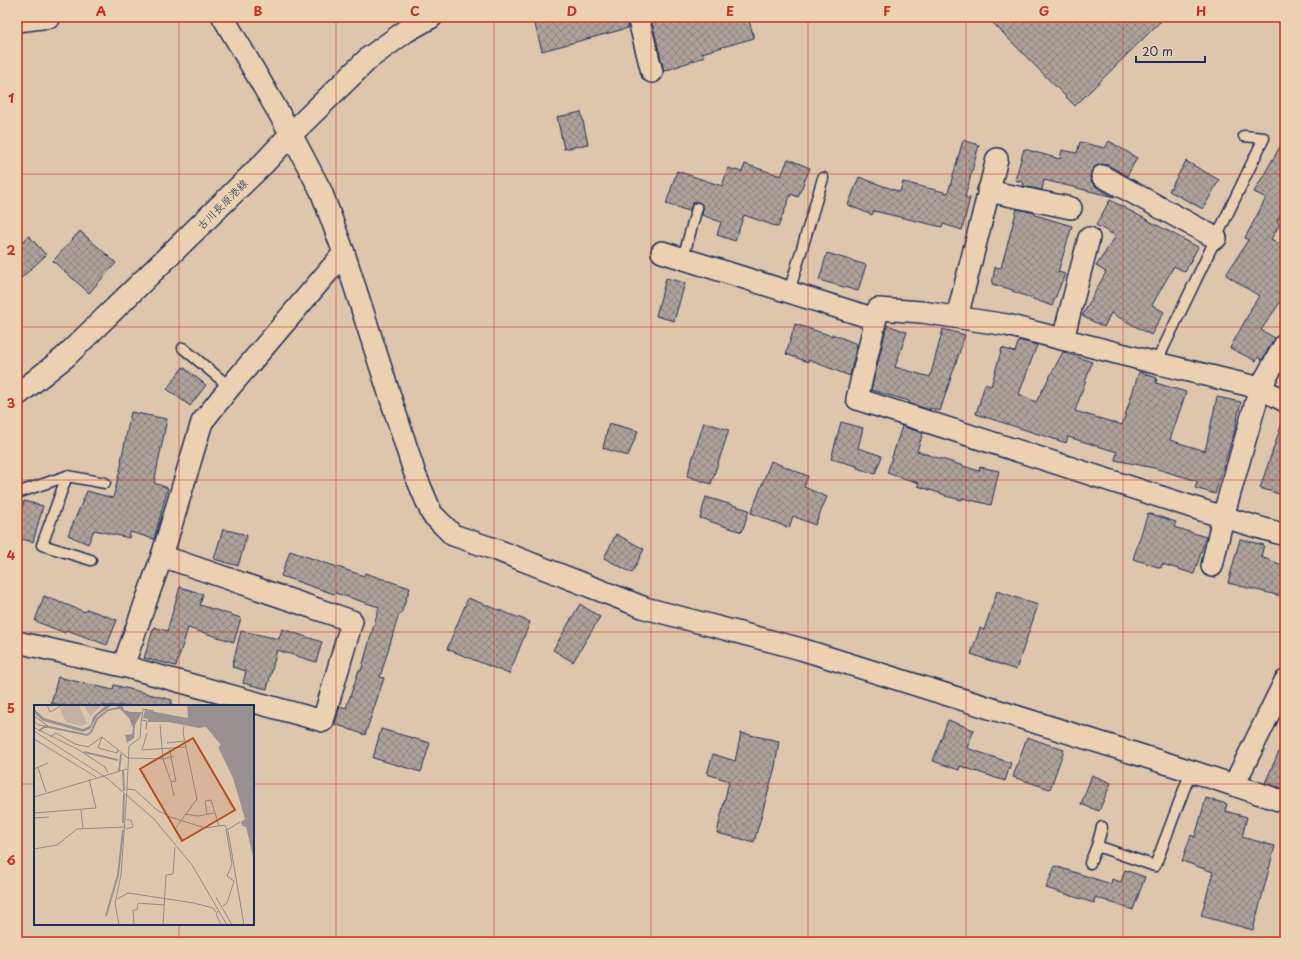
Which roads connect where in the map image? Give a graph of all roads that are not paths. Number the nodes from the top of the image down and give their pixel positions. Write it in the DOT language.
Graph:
graph roads {
  1 [pos="50,17"];
  2 [pos="223,17"];
  3 [pos="431,17"];
  4 [pos="638,17"];
  5 [pos="17,21"];
  6 [pos="652,72"];
  7 [pos="291,134"];
  8 [pos="1244,136"];
  9 [pos="997,159"];
  10 [pos="1102,176"];
  11 [pos="823,178"];
  12 [pos="988,191"];
  13 [pos="697,208"];
  14 [pos="1071,208"];
  15 [pos="1089,238"];
  16 [pos="1216,238"];
  17 [pos="662,252"];
  18 [pos="344,253"];
  19 [pos="684,258"];
  20 [pos="789,292"];
  21 [pos="957,317"];
  22 [pos="876,320"];
  23 [pos="1064,339"];
  24 [pos="1285,344"];
  25 [pos="183,348"];
  26 [pos="1156,363"];
  27 [pos="230,387"];
  28 [pos="1260,388"];
  29 [pos="17,395"];
  30 [pos="1285,401"];
  31 [pos="67,476"];
  32 [pos="105,483"];
  33 [pos="17,493"];
  34 [pos="1223,517"];
  35 [pos="1285,535"];
  36 [pos="162,556"];
  37 [pos="91,560"];
  38 [pos="1212,566"];
  39 [pos="17,642"];
  40 [pos="123,666"];
  41 [pos="1285,681"];
  42 [pos="1191,771"];
  43 [pos="1234,785"];
  44 [pos="1285,802"];
  45 [pos="1102,827"];
  46 [pos="1097,846"];
  47 [pos="1090,863"];
  1 -- 5 [label="street"];
  2 -- 7 [label="street"];
  3 -- 7 [label="main road, 古川長原港線"];
  4 -- 6 [label="street"];
  7 -- 18 [label="street"];
  7 -- 29 [label="main road, 古川長原港線"];
  8 -- 16 [label="lane"];
  9 -- 12 [label="street"];
  10 -- 16 [label="street"];
  11 -- 20 [label="lane"];
  12 -- 14 [label="street"];
  12 -- 21 [label="street"];
  13 -- 19 [label="lane"];
  15 -- 23 [label="street"];
  16 -- 26 [label="lane"];
  17 -- 19 [label="street"];
  18 -- 27 [label="street"];
  18 -- 42 [label="street"];
  19 -- 20 [label="street"];
  20 -- 22 [label="street"];
  21 -- 22 [label="street"];
  21 -- 23 [label="street"];
  22 -- 34 [label="street"];
  23 -- 26 [label="street"];
  24 -- 28 [label="street"];
  25 -- 27 [label="lane"];
  26 -- 28 [label="street"];
  27 -- 36 [label="street"];
  28 -- 30 [label="street"];
  28 -- 34 [label="street"];
  31 -- 32 [label="lane"];
  31 -- 33 [label="lane"];
  31 -- 37 [label="lane"];
  34 -- 35 [label="street"];
  34 -- 38 [label="street"];
  36 -- 40 [label="street"];
  36 -- 40 [label="street"];
  39 -- 40 [label="street"];
  41 -- 43 [label="street"];
  42 -- 43 [label="street"];
  42 -- 46 [label="lane"];
  43 -- 44 [label="street"];
  45 -- 46 [label="lane"];
  46 -- 47 [label="lane"];
}
